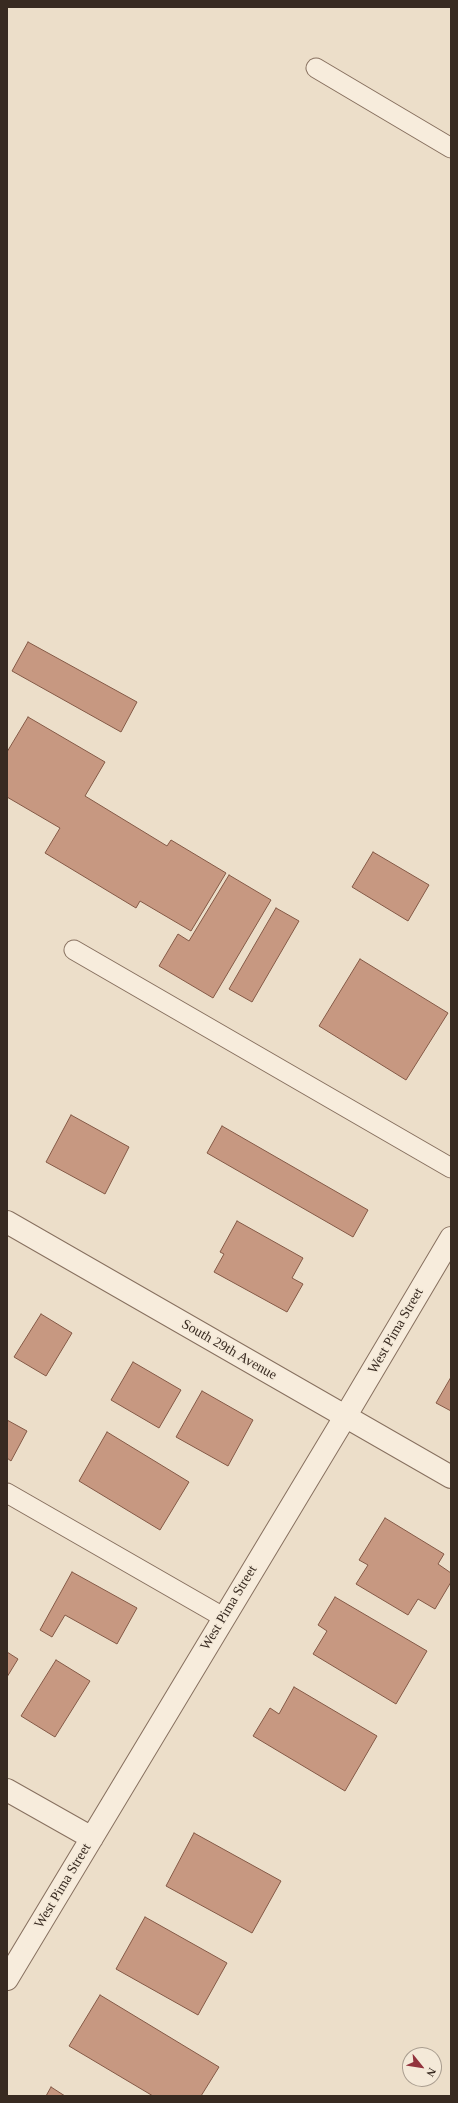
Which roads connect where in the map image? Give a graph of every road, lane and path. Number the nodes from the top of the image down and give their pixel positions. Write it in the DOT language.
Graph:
graph roads {
  1 [pos="316,68"];
  2 [pos="451,148"];
  3 [pos="74,950"];
  4 [pos="451,1168"];
  5 [pos="7,1222"];
  6 [pos="451,1238"];
  7 [pos="345,1417"];
  8 [pos="451,1477"];
  9 [pos="7,1493"];
  10 [pos="223,1617"];
  11 [pos="7,1790"];
  12 [pos="92,1838"];
  13 [pos="7,1979"];
  1 -- 2 [label="lane"];
  3 -- 4 [label="lane"];
  5 -- 7 [label="street, South 29th Avenue"];
  6 -- 7 [label="street, West Pima Street"];
  7 -- 8 [label="street, South 29th Avenue"];
  7 -- 10 [label="street, West Pima Street"];
  9 -- 10 [label="lane"];
  10 -- 12 [label="street, West Pima Street"];
  11 -- 12 [label="street"];
  12 -- 13 [label="street, West Pima Street"];
}
